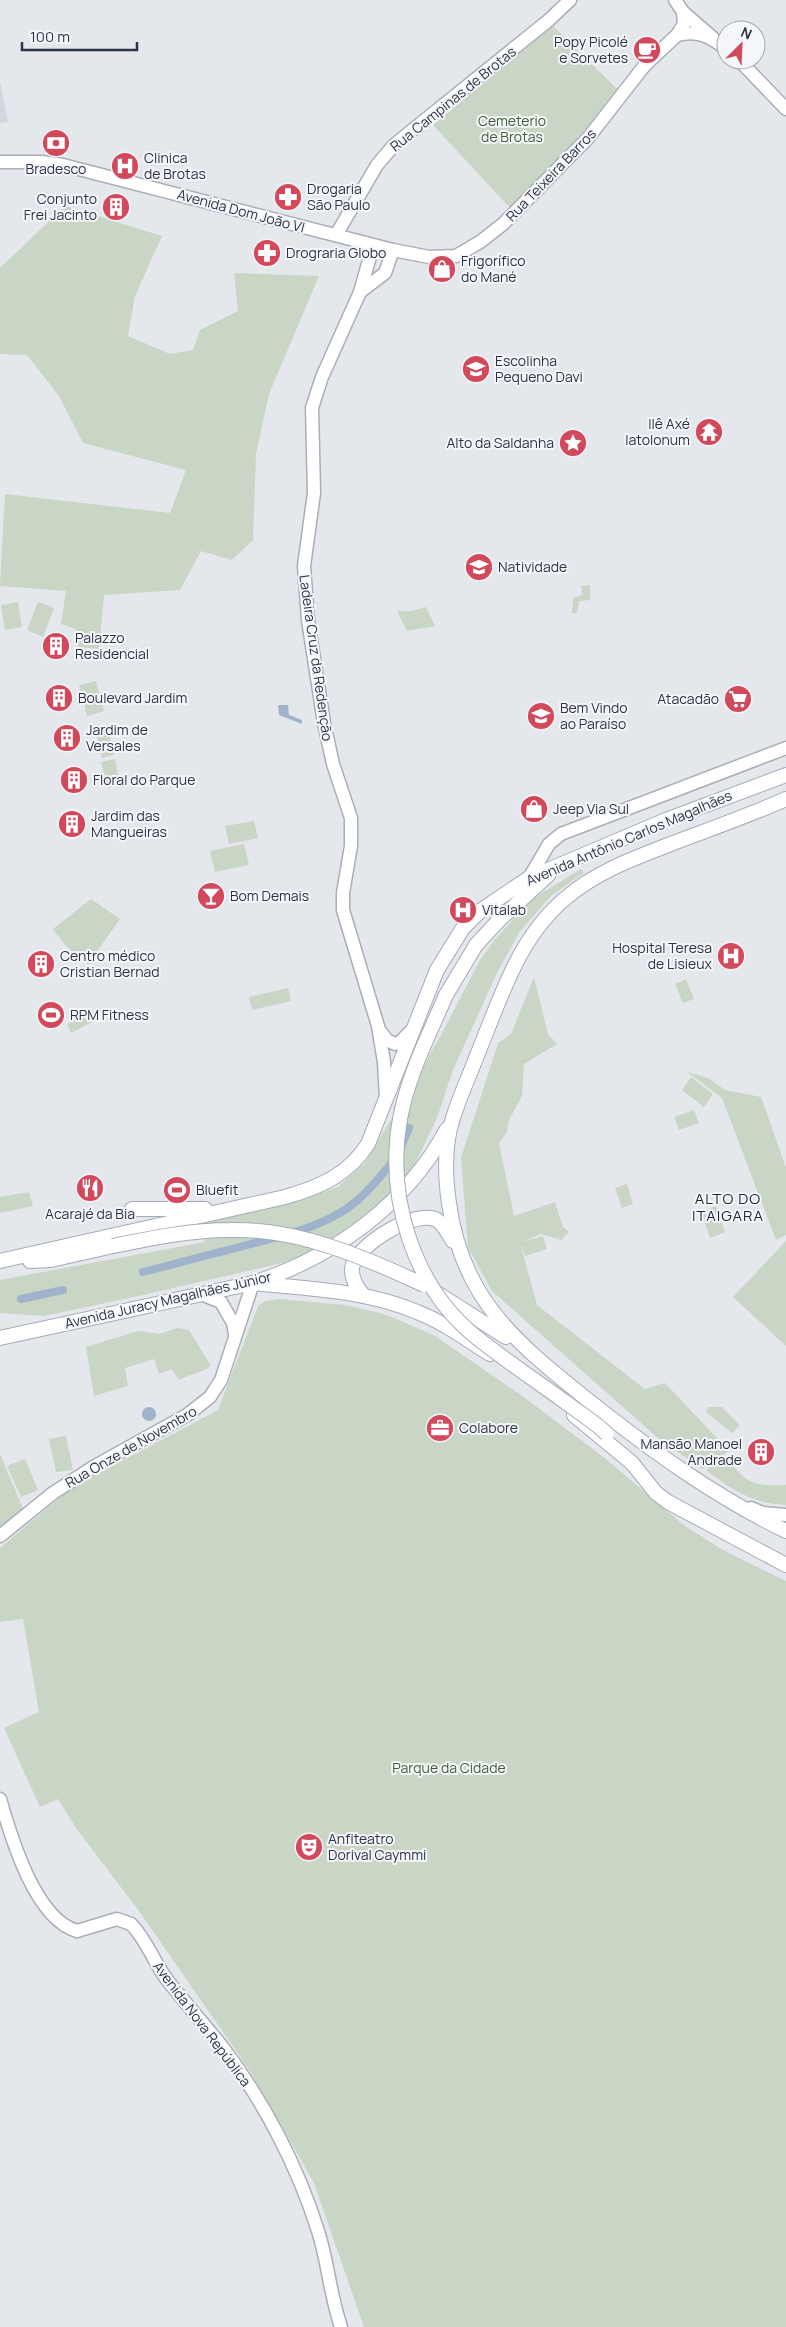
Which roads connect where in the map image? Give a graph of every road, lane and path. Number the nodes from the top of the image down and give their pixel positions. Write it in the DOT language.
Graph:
graph roads {
  1 [pos="570,0"];
  2 [pos="675,0"];
  3 [pos="683,12"];
  4 [pos="677,35"];
  5 [pos="713,38"];
  6 [pos="716,41"];
  7 [pos="749,70"];
  8 [pos="786,109"];
  9 [pos="0,162"];
  10 [pos="336,235"];
  11 [pos="373,246"];
  12 [pos="392,250"];
  13 [pos="368,271"];
  14 [pos="381,276"];
  15 [pos="360,292"];
  16 [pos="786,748"];
  17 [pos="786,775"];
  18 [pos="786,800"];
  19 [pos="786,804"];
  20 [pos="750,814"];
  21 [pos="555,869"];
  22 [pos="529,878"];
  23 [pos="378,1026"];
  24 [pos="416,1026"];
  25 [pos="386,1099"];
  26 [pos="452,1119"];
  27 [pos="233,1208"];
  28 [pos="132,1209"];
  29 [pos="459,1250"];
  30 [pos="0,1262"];
  31 [pos="252,1283"];
  32 [pos="201,1294"];
  33 [pos="364,1296"];
  34 [pos="235,1337"];
  35 [pos="0,1338"];
  36 [pos="537,1359"];
  37 [pos="632,1463"];
  38 [pos="717,1493"];
  39 [pos="786,1515"];
  40 [pos="786,1531"];
  41 [pos="0,1536"];
  42 [pos="786,1565"];
  43 [pos="0,1799"];
  44 [pos="341,2327"];
  1 -- 10 [label="street, Rua Campinas de Brotas"];
  2 -- 3 [label="street"];
  3 -- 4 [label="street"];
  3 -- 5 [label="street"];
  4 -- 5 [label="street"];
  4 -- 12 [label="street, Rua Teixeira Barros"];
  5 -- 6 [label="street"];
  7 -- 8 [label="street"];
  9 -- 10 [label="street, Avenida Dom João VI"];
  10 -- 11 [label="street, Avenida Dom João VI"];
  11 -- 12 [label="street, Avenida Dom João VI"];
  11 -- 13 [label="street, Ladeira Cruz da Redenção"];
  12 -- 14 [label="street, Ladeira Cruz da Redenção"];
  13 -- 14 [label="street"];
  13 -- 15 [label="street, Ladeira Cruz da Redenção"];
  14 -- 15 [label="street, Ladeira Cruz da Redenção"];
  15 -- 23 [label="street, Ladeira Cruz da Redenção"];
  16 -- 22 [label="street, Avenida Antônio Carlos Magalhães"];
  17 -- 21 [label="main road, Avenida Antônio Carlos Magalhães"];
  18 -- 20 [label="main road, Avenida Antônio Carlos Magalhães"];
  19 -- 20 [label="street, Avenida Antônio Carlos Magalhães"];
  20 -- 26 [label="main road, Avenida Antônio Carlos Magalhães"];
  21 -- 22 [label="main road, Avenida Antônio Carlos Magalhães"];
  21 -- 37 [label="main road, bridge"];
  22 -- 24 [label="main road, Avenida Antônio Carlos Magalhães"];
  23 -- 24 [label="street, Ladeira Cruz da Redenção"];
  23 -- 25 [label="street, Ladeira Cruz da Redenção"];
  24 -- 25 [label="main road, Avenida Antônio Carlos Magalhães"];
  25 -- 27 [label="main road"];
  26 -- 29 [label="main road, Avenida Antônio Carlos Magalhães"];
  26 -- 31 [label="main road, Avenida Juracy Magalhães Júnior"];
  27 -- 28 [label="main road"];
  27 -- 30 [label="main road"];
  29 -- 33 [label="main road"];
  29 -- 36 [label="main road, Avenida Antônio Carlos Magalhães"];
  30 -- 36 [label="main road, bridge"];
  31 -- 32 [label="main road, Avenida Juracy Magalhães Júnior"];
  31 -- 33 [label="main road"];
  31 -- 34 [label="street, Rua Onze de Novembro"];
  32 -- 34 [label="street"];
  32 -- 35 [label="main road, Avenida Juracy Magalhães Júnior"];
  33 -- 37 [label="main road"];
  34 -- 41 [label="street, Rua Onze de Novembro"];
  36 -- 38 [label="main road, Avenida Antônio Carlos Magalhães"];
  37 -- 42 [label="main road"];
  38 -- 39 [label="street, Avenida Antônio Carlos Magalhães"];
  38 -- 40 [label="main road, Avenida Antônio Carlos Magalhães"];
  43 -- 44 [label="street, Avenida Nova República"];
}
